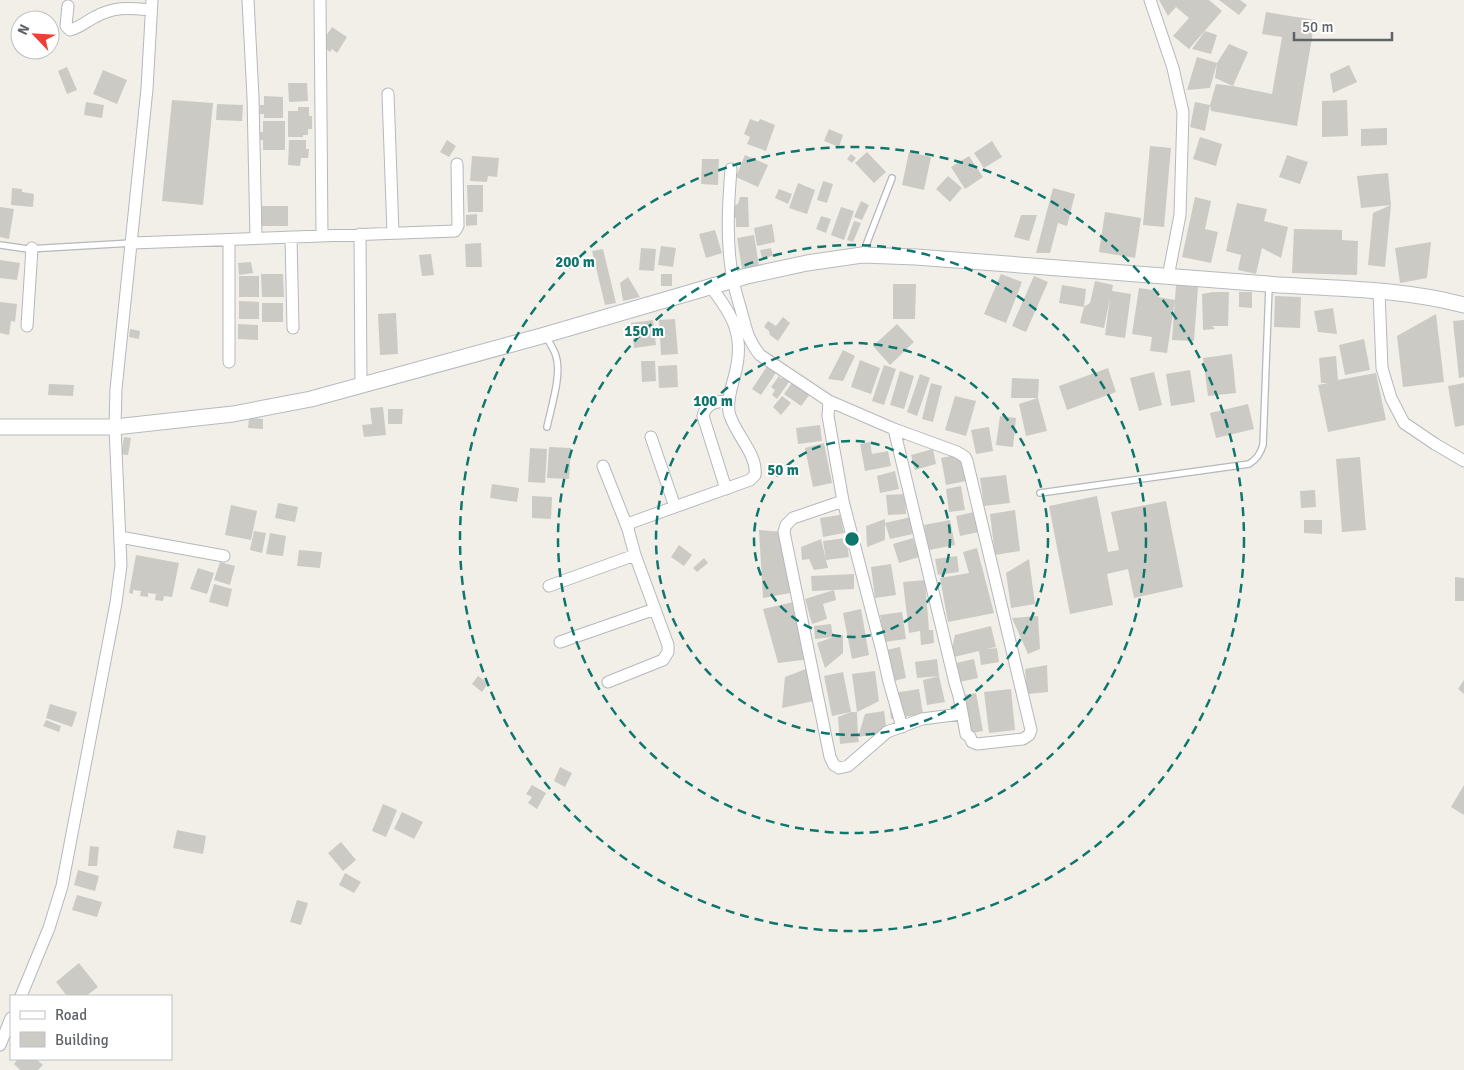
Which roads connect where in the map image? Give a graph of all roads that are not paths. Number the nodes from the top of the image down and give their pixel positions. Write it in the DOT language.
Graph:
graph roads {
  1 [pos="248,0"];
  2 [pos="320,0"];
  3 [pos="1150,0"];
  4 [pos="151,5"];
  5 [pos="68,6"];
  6 [pos="388,94"];
  7 [pos="457,164"];
  8 [pos="731,169"];
  9 [pos="892,178"];
  10 [pos="393,233"];
  11 [pos="360,234"];
  12 [pos="322,236"];
  13 [pos="256,238"];
  14 [pos="291,238"];
  15 [pos="229,240"];
  16 [pos="132,243"];
  17 [pos="0,245"];
  18 [pos="32,248"];
  19 [pos="862,255"];
  20 [pos="1168,277"];
  21 [pos="733,280"];
  22 [pos="1269,284"];
  23 [pos="710,286"];
  24 [pos="1379,291"];
  25 [pos="1464,305"];
  26 [pos="28,326"];
  27 [pos="293,328"];
  28 [pos="545,335"];
  29 [pos="230,362"];
  30 [pos="361,385"];
  31 [pos="729,401"];
  32 [pos="829,401"];
  33 [pos="115,426"];
  34 [pos="547,427"];
  35 [pos="0,428"];
  36 [pos="894,429"];
  37 [pos="651,438"];
  38 [pos="1464,461"];
  39 [pos="604,466"];
  40 [pos="726,489"];
  41 [pos="1040,493"];
  42 [pos="843,501"];
  43 [pos="675,507"];
  44 [pos="628,529"];
  45 [pos="120,537"];
  46 [pos="635,555"];
  47 [pos="224,556"];
  48 [pos="548,586"];
  49 [pos="655,609"];
  50 [pos="560,642"];
  51 [pos="608,682"];
  52 [pos="961,714"];
  53 [pos="902,727"];
  54 [pos="20,995"];
  55 [pos="10,1020"];
  56 [pos="0,1045"];
  1 -- 13 [label="street"];
  2 -- 12 [label="street"];
  3 -- 20 [label="street"];
  4 -- 5 [label="street"];
  4 -- 16 [label="street"];
  6 -- 10 [label="street"];
  7 -- 10 [label="street"];
  8 -- 21 [label="street"];
  9 -- 19 [label="lane"];
  10 -- 11 [label="street"];
  11 -- 12 [label="street"];
  11 -- 30 [label="street"];
  12 -- 14 [label="street"];
  13 -- 14 [label="street"];
  13 -- 15 [label="street"];
  14 -- 27 [label="street"];
  15 -- 16 [label="street"];
  15 -- 29 [label="street"];
  16 -- 18 [label="lane"];
  16 -- 33 [label="street"];
  17 -- 18 [label="lane"];
  18 -- 26 [label="street"];
  19 -- 20 [label="street"];
  19 -- 21 [label="street"];
  20 -- 22 [label="street"];
  21 -- 23 [label="street"];
  21 -- 32 [label="street"];
  22 -- 24 [label="street"];
  22 -- 41 [label="lane"];
  23 -- 28 [label="street"];
  23 -- 31 [label="street"];
  24 -- 25 [label="street"];
  24 -- 38 [label="street"];
  28 -- 30 [label="street"];
  28 -- 34 [label="lane"];
  30 -- 33 [label="street"];
  31 -- 40 [label="street"];
  31 -- 40 [label="street"];
  32 -- 36 [label="street"];
  32 -- 42 [label="street"];
  33 -- 35 [label="street"];
  33 -- 45 [label="street"];
  36 -- 52 [label="street"];
  36 -- 52 [label="street"];
  37 -- 43 [label="street"];
  39 -- 44 [label="street"];
  40 -- 43 [label="street"];
  42 -- 53 [label="street"];
  42 -- 53 [label="street"];
  43 -- 44 [label="street"];
  44 -- 46 [label="street"];
  45 -- 47 [label="street"];
  45 -- 54 [label="street"];
  46 -- 48 [label="street"];
  46 -- 49 [label="street"];
  49 -- 50 [label="street"];
  49 -- 51 [label="street"];
  52 -- 53 [label="street"];
  55 -- 56 [label="street"];
}
